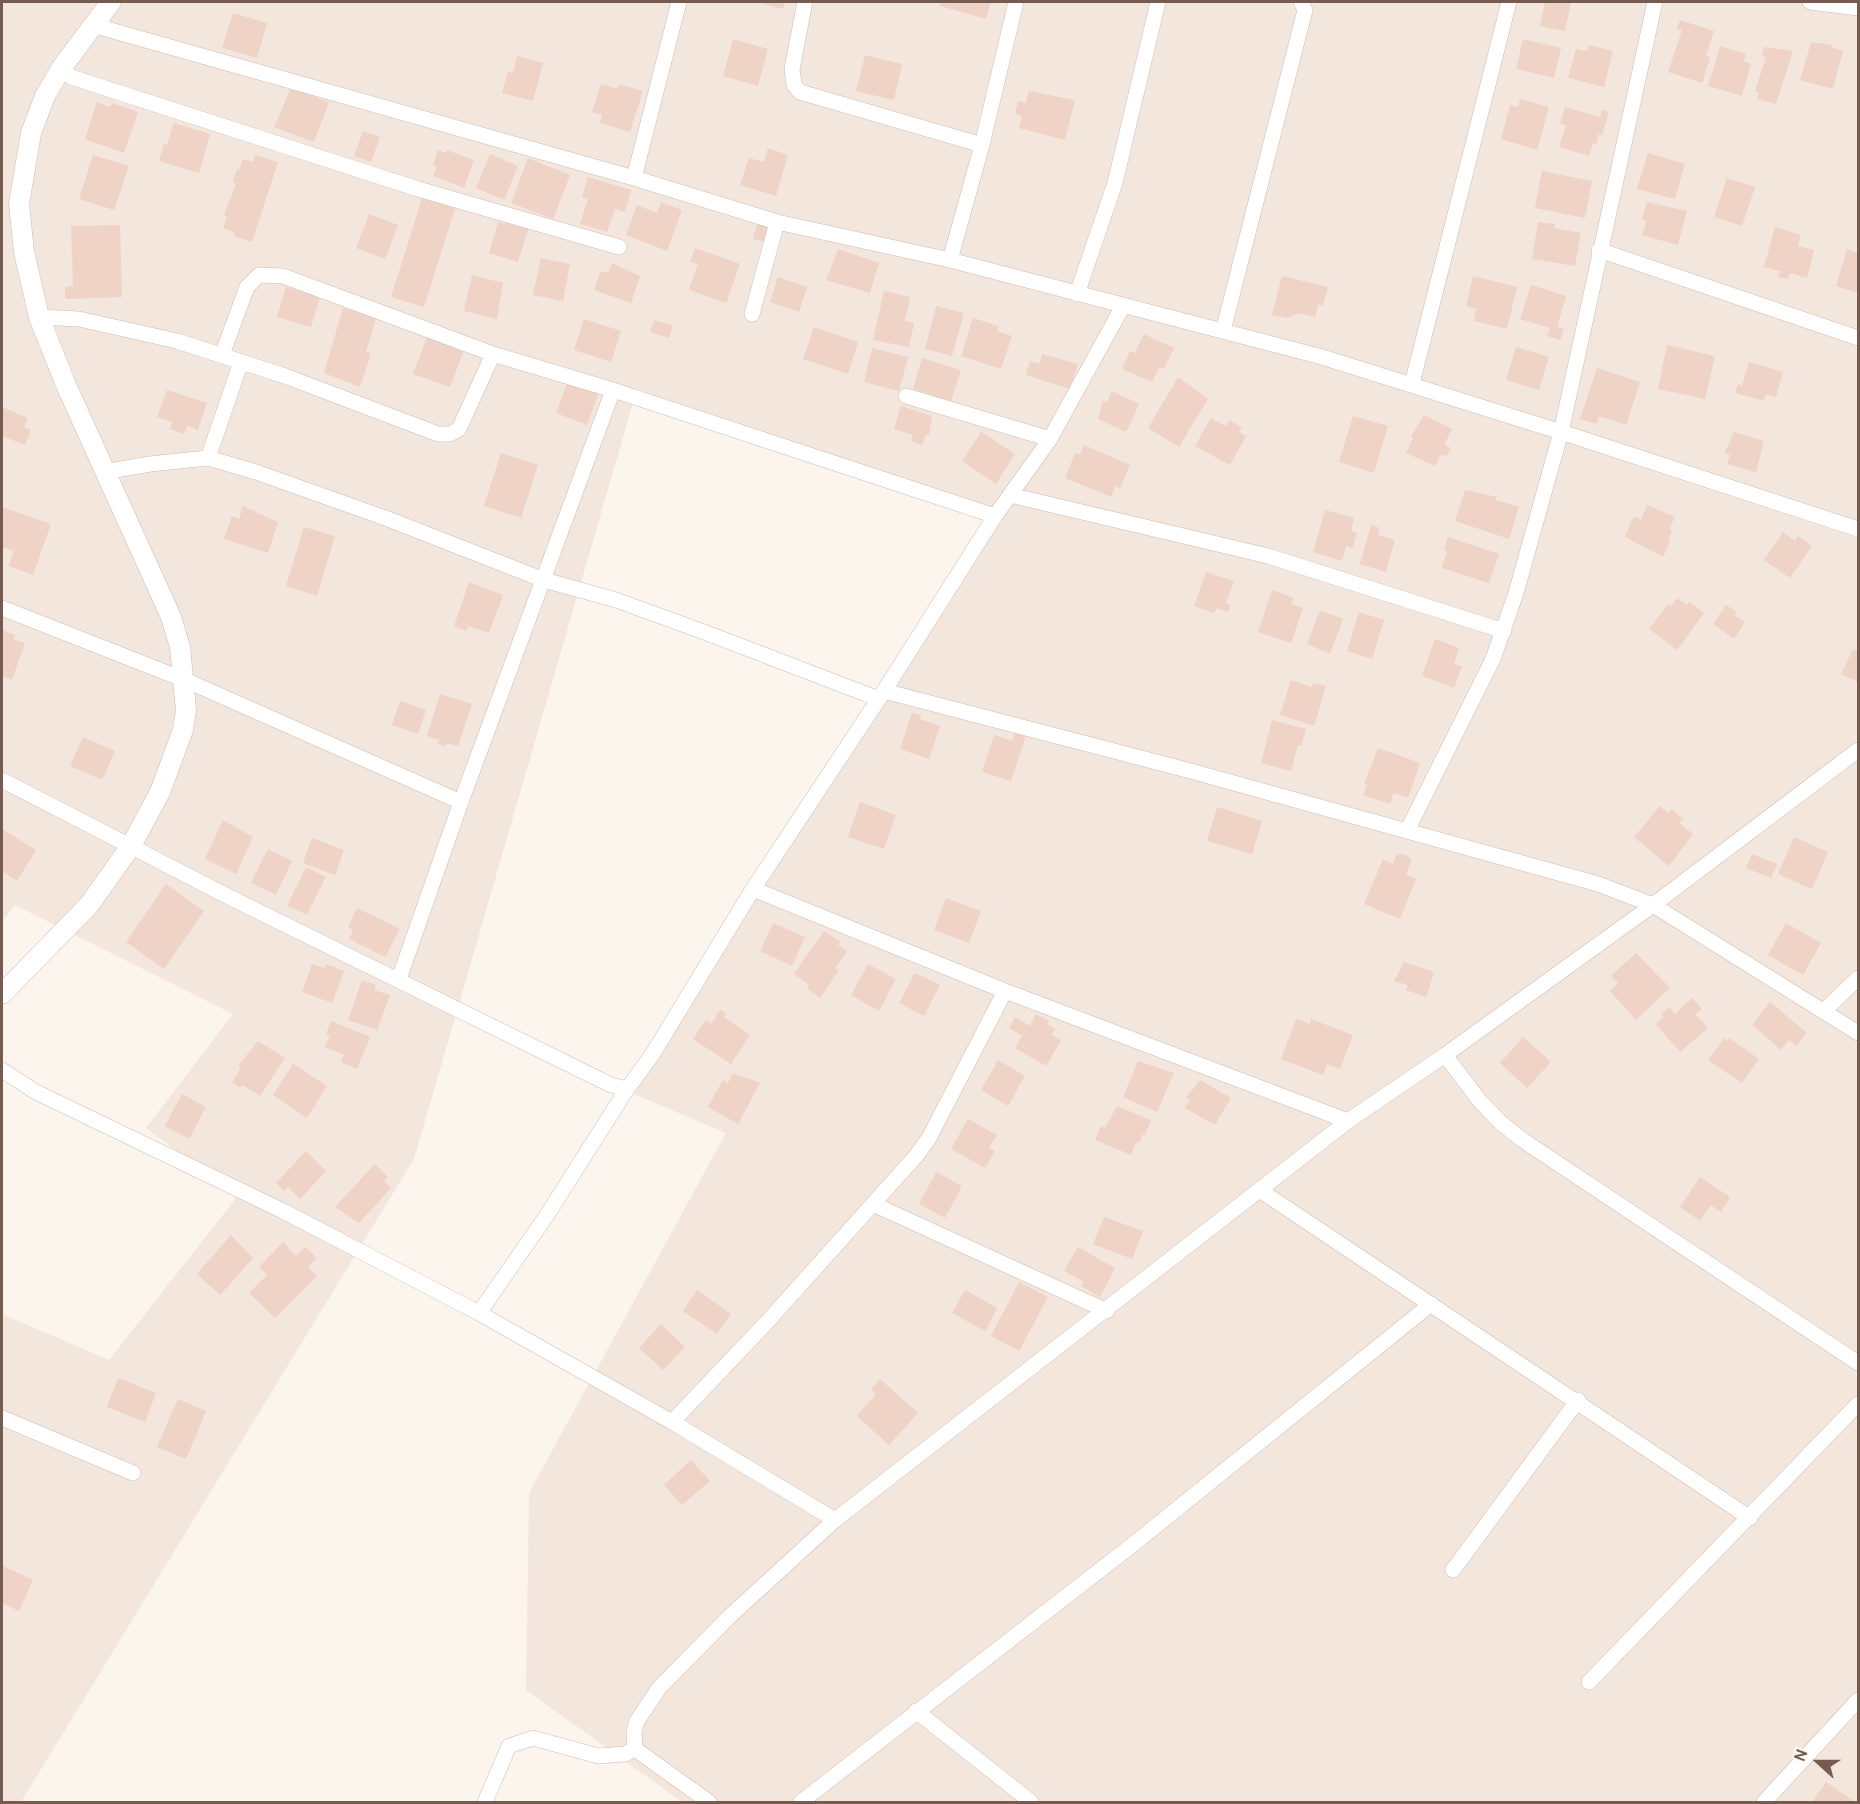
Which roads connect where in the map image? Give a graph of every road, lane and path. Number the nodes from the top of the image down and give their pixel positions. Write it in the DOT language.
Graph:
graph roads {
  1 [pos="679,2"];
  2 [pos="805,2"];
  3 [pos="1016,2"];
  4 [pos="1158,2"];
  5 [pos="1301,2"];
  6 [pos="1509,2"];
  7 [pos="1655,2"];
  8 [pos="1810,2"];
  9 [pos="106,8"];
  10 [pos="1858,8"];
  11 [pos="62,67"];
  12 [pos="982,145"];
  13 [pos="634,178"];
  14 [pos="777,222"];
  15 [pos="619,247"];
  16 [pos="1599,250"];
  17 [pos="950,260"];
  18 [pos="1077,294"];
  19 [pos="1123,306"];
  20 [pos="752,314"];
  21 [pos="39,316"];
  22 [pos="1223,331"];
  23 [pos="1858,338"];
  24 [pos="493,354"];
  25 [pos="222,355"];
  26 [pos="241,362"];
  27 [pos="1412,384"];
  28 [pos="613,390"];
  29 [pos="906,396"];
  30 [pos="1562,432"];
  31 [pos="1050,439"];
  32 [pos="208,458"];
  33 [pos="104,472"];
  34 [pos="1010,495"];
  35 [pos="995,516"];
  36 [pos="1858,529"];
  37 [pos="544,580"];
  38 [pos="2,608"];
  39 [pos="1504,632"];
  40 [pos="185,680"];
  41 [pos="881,695"];
  42 [pos="1858,750"];
  43 [pos="1852,764"];
  44 [pos="2,780"];
  45 [pos="460,802"];
  46 [pos="1407,831"];
  47 [pos="131,846"];
  48 [pos="753,889"];
  49 [pos="1653,905"];
  50 [pos="1858,978"];
  51 [pos="399,979"];
  52 [pos="1005,991"];
  53 [pos="2,994"];
  54 [pos="1824,1011"];
  55 [pos="1858,1033"];
  56 [pos="1445,1055"];
  57 [pos="2,1070"];
  58 [pos="627,1089"];
  59 [pos="1348,1121"];
  60 [pos="1261,1191"];
  61 [pos="873,1204"];
  62 [pos="1431,1304"];
  63 [pos="1107,1311"];
  64 [pos="479,1313"];
  65 [pos="1858,1363"];
  66 [pos="1578,1400"];
  67 [pos="1858,1404"];
  68 [pos="2,1418"];
  69 [pos="672,1422"];
  70 [pos="133,1473"];
  71 [pos="1750,1518"];
  72 [pos="835,1520"];
  73 [pos="1453,1570"];
  74 [pos="1589,1682"];
  75 [pos="1858,1700"];
  76 [pos="916,1711"];
  77 [pos="635,1749"];
  78 [pos="485,1803"];
  79 [pos="709,1803"];
  80 [pos="801,1803"];
  81 [pos="1031,1803"];
  82 [pos="1764,1803"];
  1 -- 13 [label="street"];
  2 -- 12 [label="street"];
  3 -- 12 [label="street"];
  4 -- 18 [label="street"];
  5 -- 22 [label="street"];
  6 -- 27 [label="street"];
  7 -- 16 [label="street"];
  8 -- 10 [label="street"];
  9 -- 11 [label="street"];
  9 -- 13 [label="street"];
  11 -- 15 [label="street"];
  11 -- 21 [label="street"];
  12 -- 17 [label="street"];
  13 -- 14 [label="street"];
  14 -- 17 [label="street"];
  14 -- 20 [label="street"];
  16 -- 23 [label="street"];
  16 -- 30 [label="street"];
  17 -- 18 [label="street"];
  18 -- 19 [label="street"];
  19 -- 22 [label="street"];
  19 -- 31 [label="street"];
  21 -- 25 [label="street"];
  21 -- 33 [label="street"];
  22 -- 27 [label="street"];
  24 -- 25 [label="street"];
  24 -- 26 [label="street"];
  24 -- 28 [label="street"];
  25 -- 26 [label="street"];
  26 -- 32 [label="street"];
  27 -- 30 [label="street"];
  28 -- 35 [label="street"];
  28 -- 37 [label="street"];
  29 -- 31 [label="street"];
  30 -- 36 [label="street"];
  30 -- 39 [label="street"];
  31 -- 34 [label="street"];
  32 -- 33 [label="street"];
  32 -- 37 [label="street"];
  33 -- 40 [label="street"];
  34 -- 35 [label="street"];
  34 -- 39 [label="street"];
  35 -- 41 [label="street"];
  37 -- 41 [label="street"];
  37 -- 45 [label="street"];
  38 -- 40 [label="street"];
  39 -- 46 [label="street"];
  40 -- 45 [label="street"];
  40 -- 47 [label="street"];
  41 -- 46 [label="street"];
  41 -- 48 [label="street"];
  42 -- 43 [label="street"];
  43 -- 49 [label="street"];
  44 -- 47 [label="street"];
  45 -- 51 [label="street"];
  46 -- 49 [label="street"];
  47 -- 51 [label="street"];
  47 -- 53 [label="street"];
  48 -- 52 [label="street"];
  48 -- 58 [label="street"];
  49 -- 54 [label="street"];
  49 -- 56 [label="street"];
  50 -- 54 [label="street"];
  51 -- 58 [label="street"];
  52 -- 59 [label="street"];
  52 -- 61 [label="street"];
  54 -- 55 [label="street"];
  56 -- 59 [label="street"];
  56 -- 65 [label="street"];
  57 -- 64 [label="street"];
  58 -- 64 [label="street"];
  59 -- 60 [label="street"];
  60 -- 62 [label="street"];
  60 -- 63 [label="street"];
  61 -- 63 [label="street"];
  61 -- 69 [label="street"];
  62 -- 66 [label="street"];
  62 -- 76 [label="street"];
  63 -- 72 [label="street"];
  64 -- 69 [label="street"];
  66 -- 71 [label="street"];
  66 -- 73 [label="street"];
  67 -- 71 [label="street"];
  68 -- 70 [label="street"];
  69 -- 72 [label="street"];
  71 -- 74 [label="street"];
  72 -- 77 [label="street"];
  75 -- 82 [label="street"];
  76 -- 80 [label="street"];
  76 -- 81 [label="street"];
  77 -- 78 [label="street"];
  77 -- 79 [label="street"];
}
